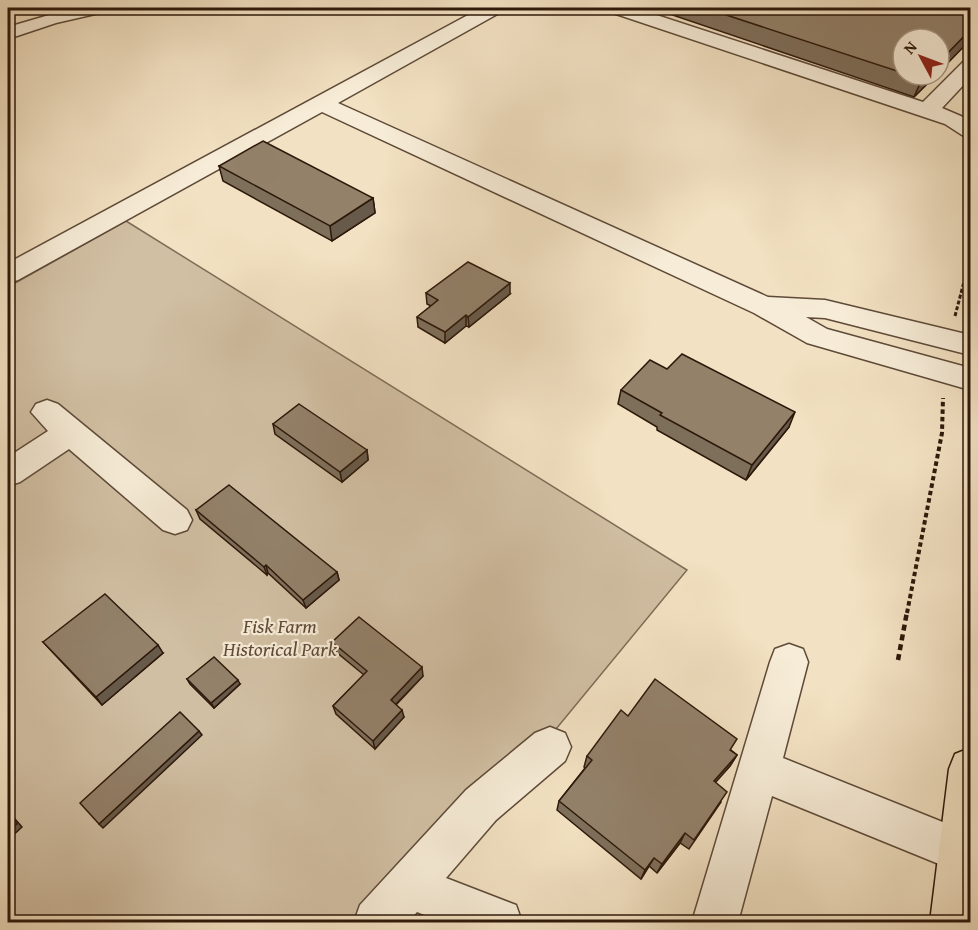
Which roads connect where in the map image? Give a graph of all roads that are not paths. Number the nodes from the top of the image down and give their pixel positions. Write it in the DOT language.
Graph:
graph roads {
  1 [pos="54,8"];
  2 [pos="97,8"];
  3 [pos="494,8"];
  4 [pos="617,8"];
  5 [pos="14,31"];
  6 [pos="970,66"];
  7 [pos="321,103"];
  8 [pos="927,111"];
  9 [pos="965,122"];
  10 [pos="8,274"];
  11 [pos="764,306"];
  12 [pos="961,343"];
  13 [pos="959,376"];
  14 [pos="8,473"];
  15 [pos="175,520"];
  16 [pos="789,662"];
  17 [pos="550,747"];
  18 [pos="970,769"];
  19 [pos="759,770"];
  20 [pos="961,851"];
  21 [pos="409,885"];
  22 [pos="377,922"];
  23 [pos="499,922"];
  24 [pos="715,922"];
  25 [pos="953,922"];
  1 -- 5 [label="lane"];
  2 -- 5 [label="lane"];
  3 -- 7 [label="lane"];
  4 -- 8 [label="lane"];
  6 -- 8 [label="lane"];
  7 -- 10 [label="lane"];
  7 -- 11 [label="lane"];
  8 -- 9 [label="lane"];
  11 -- 12 [label="lane"];
  11 -- 13 [label="lane"];
  14 -- 15 [label="lane"];
  16 -- 19 [label="lane"];
  17 -- 21 [label="lane"];
  18 -- 20 [label="highway"];
  19 -- 20 [label="lane"];
  19 -- 24 [label="lane"];
  20 -- 25 [label="highway"];
  21 -- 22 [label="lane"];
  21 -- 23 [label="lane"];
}
